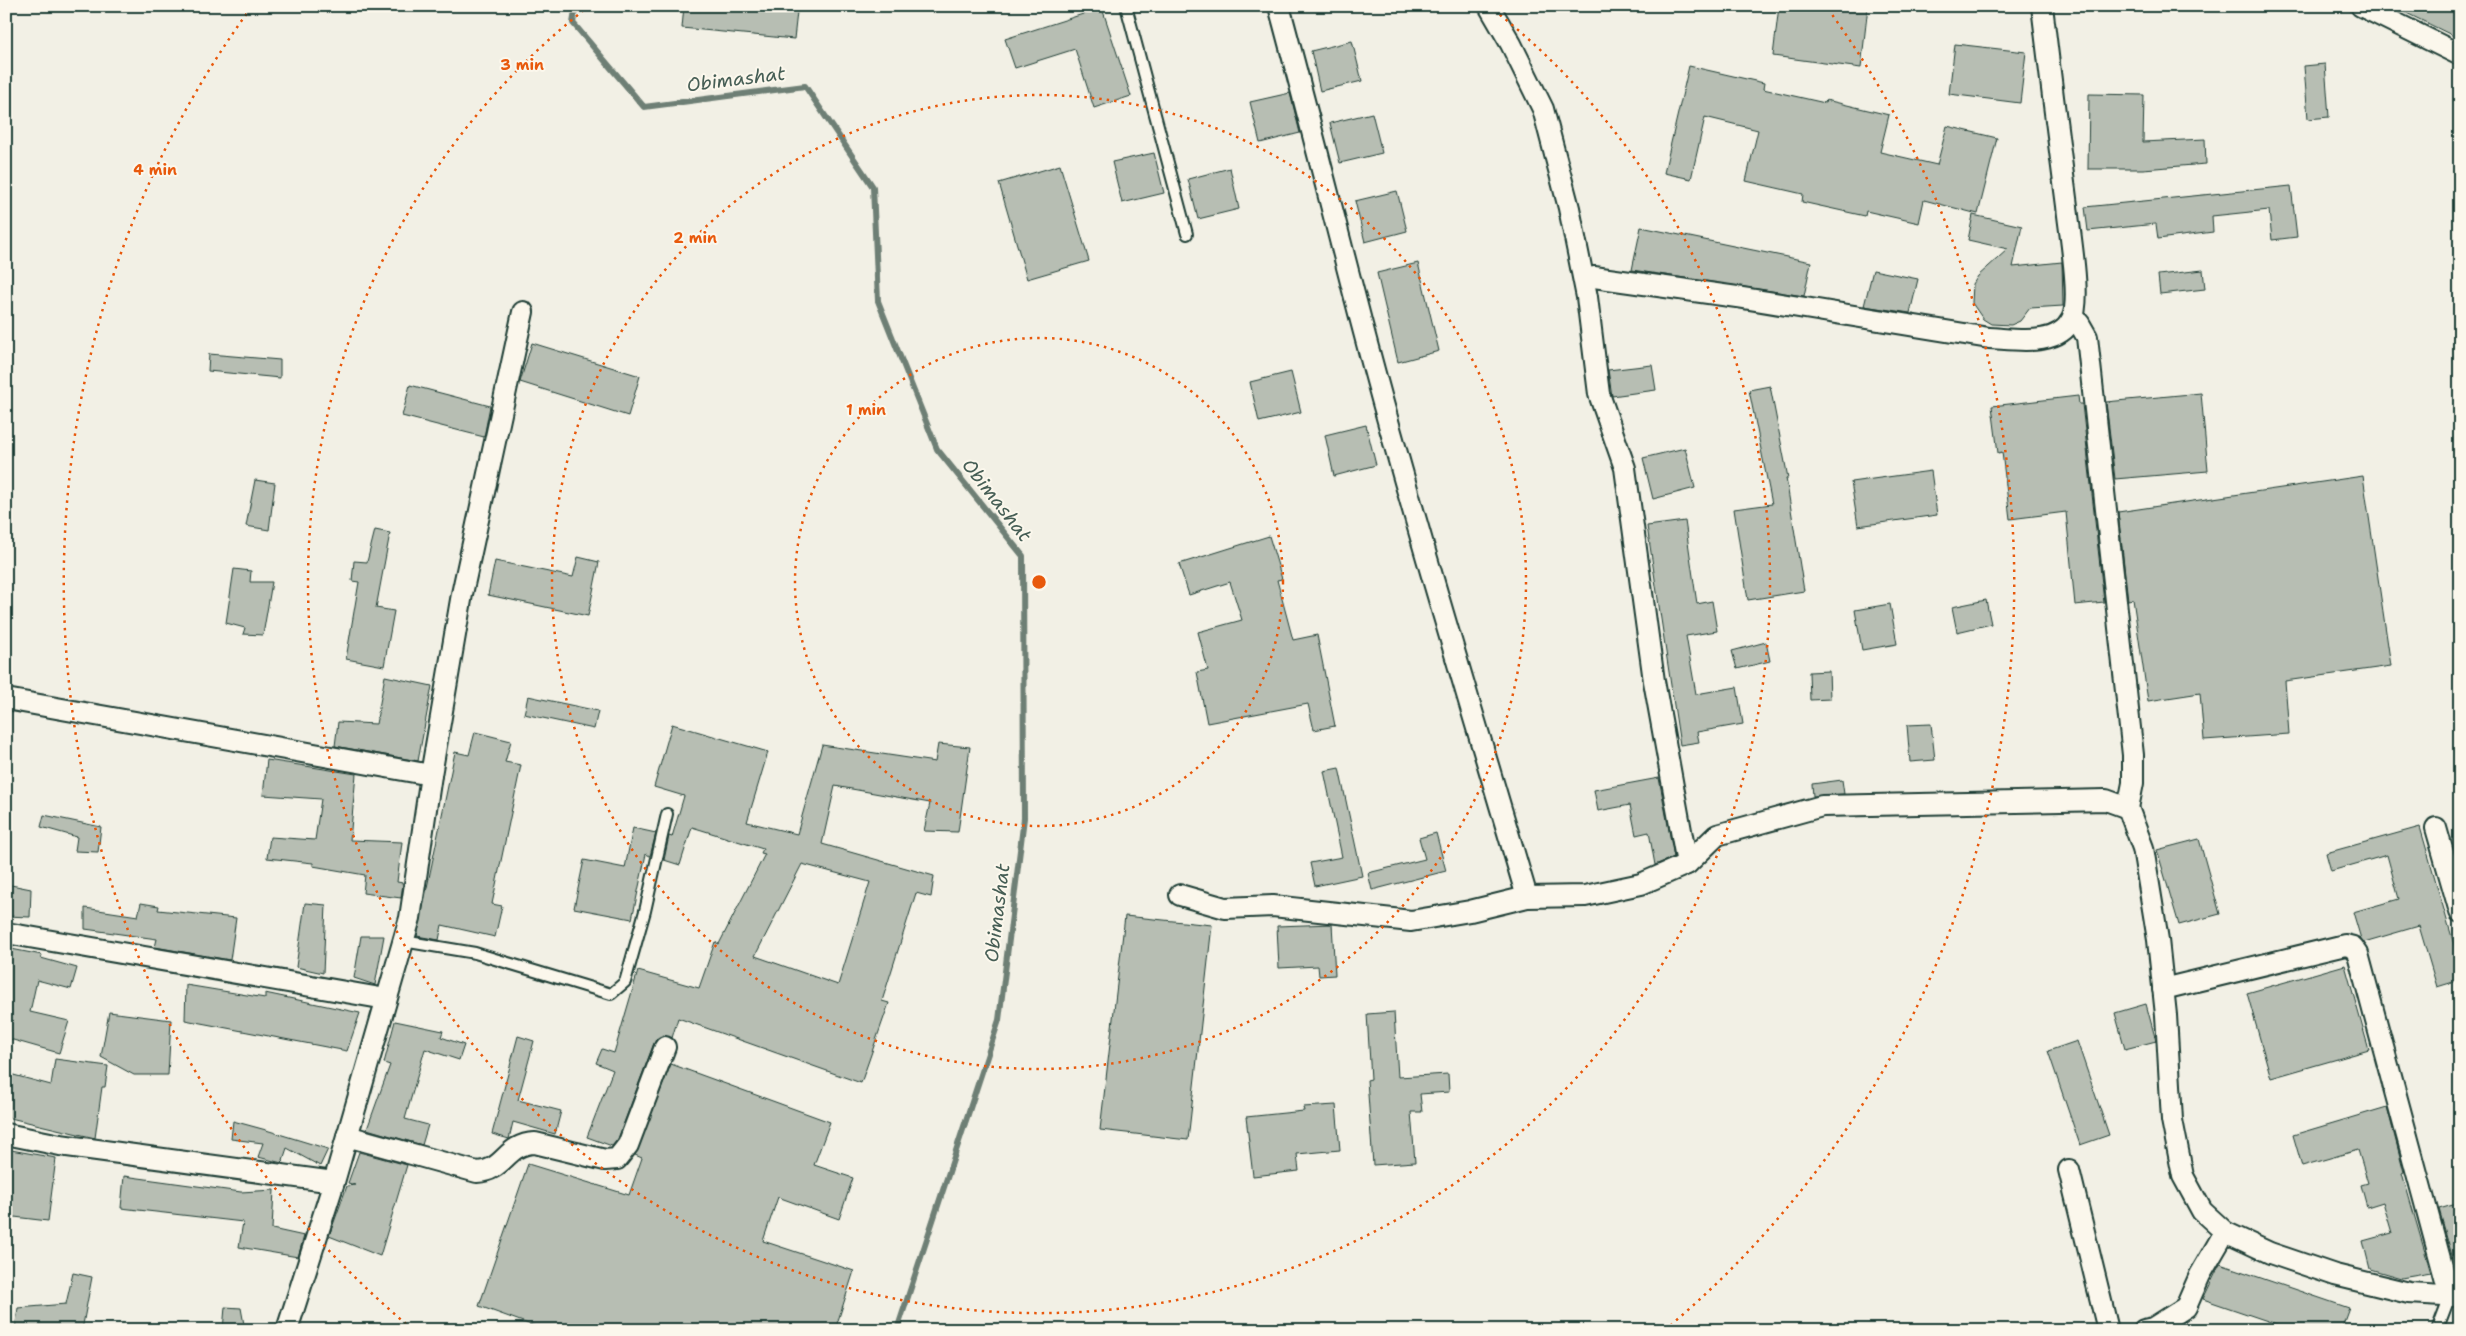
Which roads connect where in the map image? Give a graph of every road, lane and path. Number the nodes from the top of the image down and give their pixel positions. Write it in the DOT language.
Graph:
graph roads {
  1 [pos="1126,6"];
  2 [pos="1279,6"];
  3 [pos="1489,6"];
  4 [pos="2042,6"];
  5 [pos="2361,6"];
  6 [pos="2391,13"];
  7 [pos="2460,55"];
  8 [pos="1187,234"];
  9 [pos="1594,277"];
  10 [pos="523,312"];
  11 [pos="2072,320"];
  12 [pos="6,699"];
  13 [pos="431,775"];
  14 [pos="2128,808"];
  15 [pos="667,814"];
  16 [pos="2436,828"];
  17 [pos="1687,864"];
  18 [pos="1180,895"];
  19 [pos="1527,897"];
  20 [pos="2460,912"];
  21 [pos="6,933"];
  22 [pos="403,941"];
  23 [pos="2163,989"];
  24 [pos="386,999"];
  25 [pos="665,1047"];
  26 [pos="6,1134"];
  27 [pos="347,1136"];
  28 [pos="2068,1170"];
  29 [pos="334,1182"];
  30 [pos="2225,1232"];
  31 [pos="2455,1296"];
  32 [pos="2150,1329"];
  33 [pos="287,1330"];
  34 [pos="2108,1330"];
  35 [pos="2437,1330"];
  1 -- 8 [label="lane"];
  2 -- 19 [label="street"];
  3 -- 17 [label="street"];
  4 -- 11 [label="street"];
  5 -- 6 [label="street"];
  6 -- 7 [label="street"];
  9 -- 11 [label="street"];
  10 -- 13 [label="street"];
  11 -- 14 [label="street"];
  12 -- 13 [label="street"];
  13 -- 22 [label="street"];
  14 -- 17 [label="street"];
  14 -- 23 [label="street"];
  15 -- 22 [label="lane"];
  16 -- 20 [label="street"];
  17 -- 19 [label="street"];
  18 -- 19 [label="street"];
  21 -- 24 [label="street"];
  22 -- 24 [label="street"];
  23 -- 30 [label="street"];
  23 -- 31 [label="street"];
  24 -- 27 [label="street"];
  25 -- 27 [label="street"];
  26 -- 29 [label="street"];
  27 -- 29 [label="street"];
  28 -- 34 [label="street"];
  29 -- 33 [label="street"];
  30 -- 31 [label="street"];
  30 -- 32 [label="street"];
  31 -- 35 [label="lane"];
}
